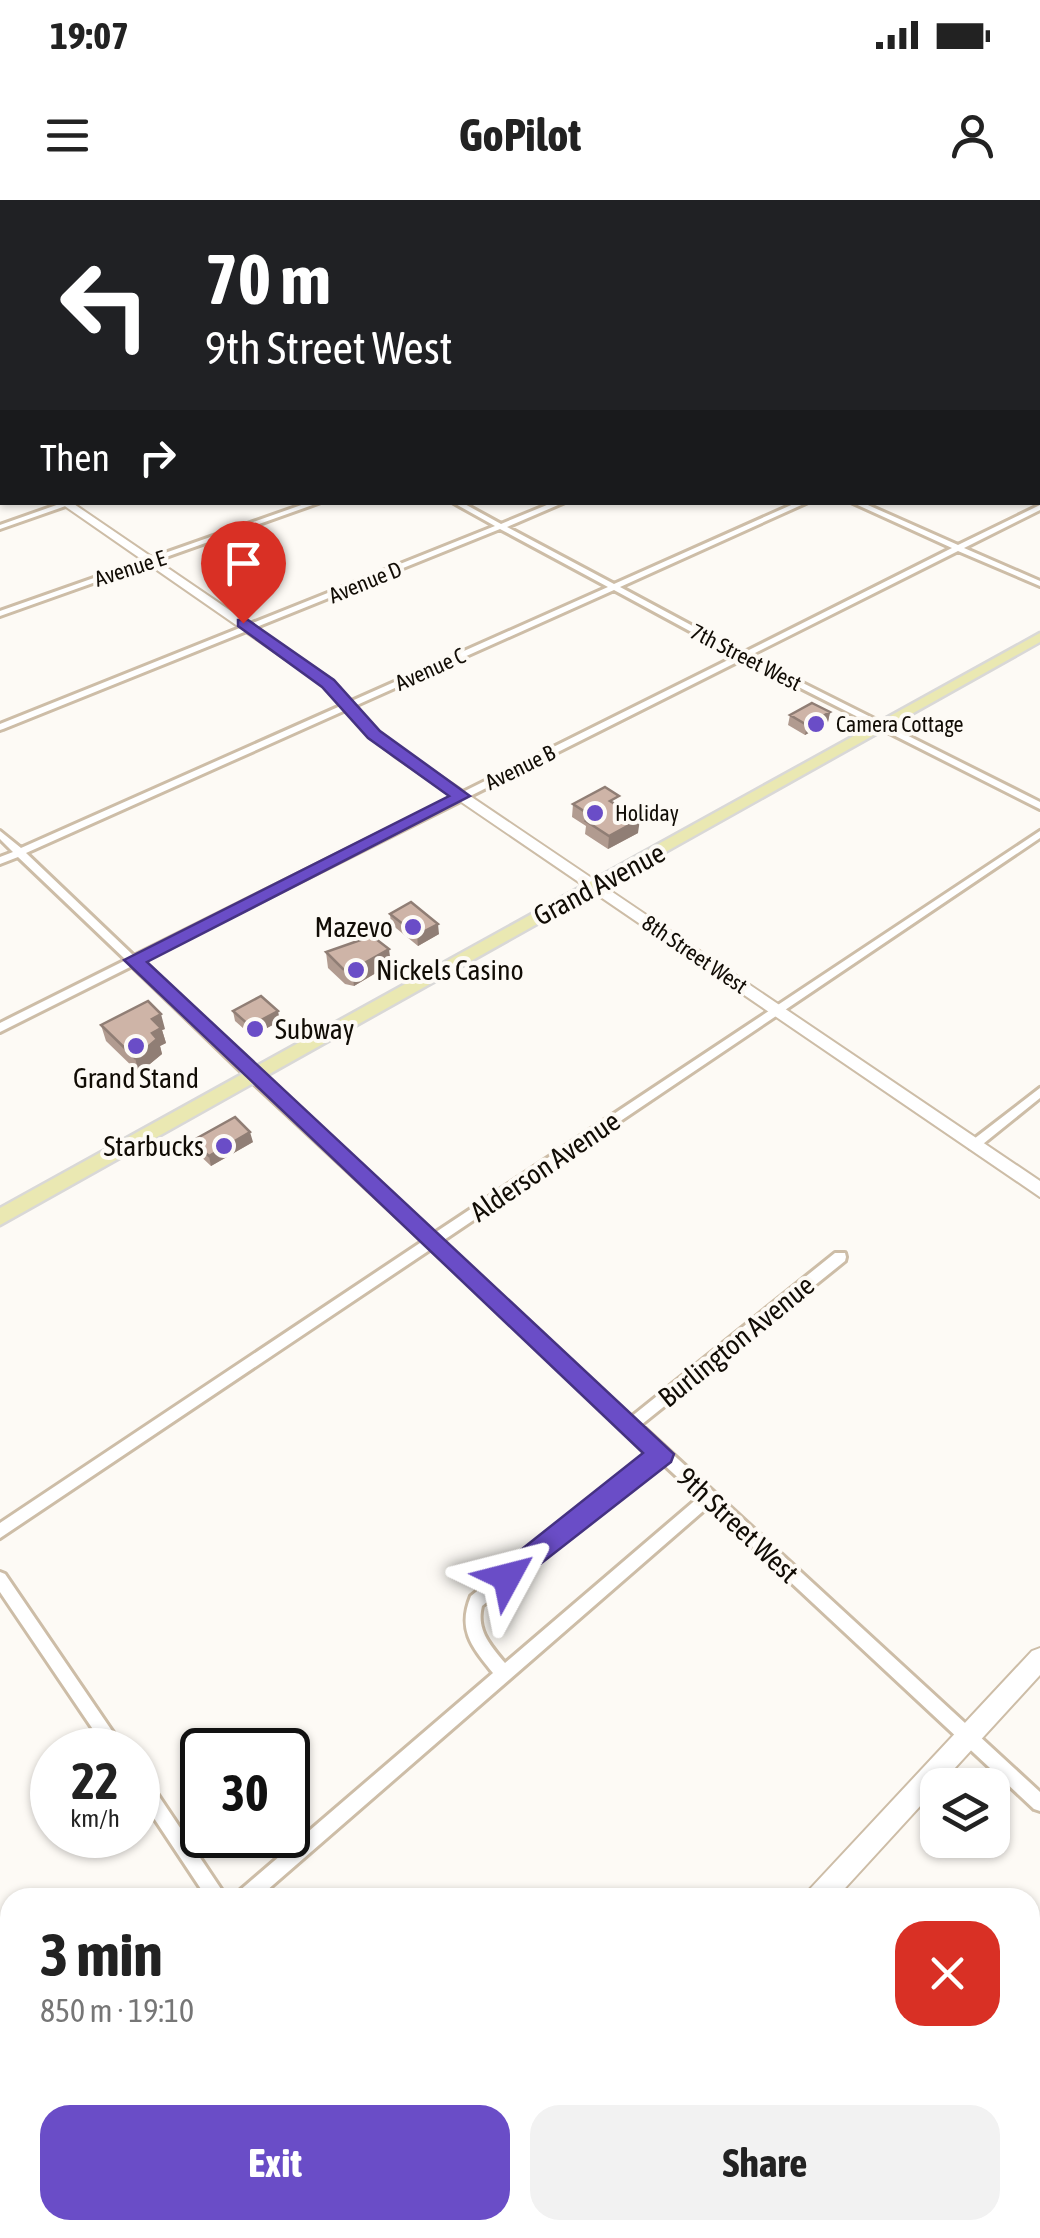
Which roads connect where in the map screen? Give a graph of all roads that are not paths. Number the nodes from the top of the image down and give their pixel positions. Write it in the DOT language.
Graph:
graph roads {
  1 [pos="62,505"];
  2 [pos="71,505"];
  3 [pos="309,505"];
  4 [pos="460,505"];
  5 [pos="555,505"];
  6 [pos="798,505"];
  7 [pos="861,505"];
  8 [pos="1040,507"];
  9 [pos="0,527"];
  10 [pos="500,527"];
  11 [pos="958,548"];
  12 [pos="150,561"];
  13 [pos="1040,584"];
  14 [pos="612,587"];
  15 [pos="0,614"];
  16 [pos="250,628"];
  17 [pos="1040,637"];
  18 [pos="743,656"];
  19 [pos="349,706"];
  20 [pos="882,726"];
  21 [pos="0,727"];
  22 [pos="461,796"];
  23 [pos="1040,806"];
  24 [pos="0,834"];
  25 [pos="1040,834"];
  26 [pos="20,852"];
  27 [pos="0,861"];
  28 [pos="592,887"];
  29 [pos="134,960"];
  30 [pos="778,1010"];
  31 [pos="0,1028"];
  32 [pos="253,1076"];
  33 [pos="1040,1092"];
  34 [pos="974,1145"];
  35 [pos="1040,1190"];
  36 [pos="0,1218"];
  37 [pos="432,1242"];
  38 [pos="840,1257"];
  39 [pos="631,1425"];
  40 [pos="662,1454"];
  41 [pos="708,1498"];
  42 [pos="0,1531"];
  43 [pos="0,1580"];
  44 [pos="1040,1658"];
  45 [pos="504,1674"];
  46 [pos="102,1728"];
  47 [pos="968,1736"];
  48 [pos="1040,1803"];
  49 [pos="160,1812"];
  50 [pos="211,1888"];
  51 [pos="256,1888"];
  52 [pos="828,1888"];
  1 -- 9 [label="street"];
  2 -- 12 [label="street, 8th Street West"];
  3 -- 12 [label="street, Avenue E"];
  4 -- 10 [label="street, 7th Street West"];
  5 -- 10 [label="street, Avenue D"];
  6 -- 14 [label="street, Avenue C"];
  7 -- 11 [label="street"];
  8 -- 11 [label="street, Avenue B"];
  10 -- 14 [label="street, 7th Street West"];
  10 -- 16 [label="street, Avenue D"];
  11 -- 13 [label="street"];
  11 -- 18 [label="street, Avenue B"];
  12 -- 15 [label="street, Avenue E"];
  12 -- 16 [label="street, 8th Street West"];
  14 -- 18 [label="street, 7th Street West"];
  14 -- 19 [label="street, Avenue C"];
  16 -- 19 [label="street, 8th Street West"];
  16 -- 21 [label="street, Avenue D"];
  17 -- 20 [label="main road, Grand Avenue"];
  18 -- 20 [label="street, 7th Street West"];
  18 -- 22 [label="street, Avenue B"];
  19 -- 22 [label="street, 8th Street West"];
  19 -- 26 [label="street, Avenue C"];
  20 -- 23 [label="street, 7th Street West"];
  20 -- 28 [label="main road, Grand Avenue"];
  22 -- 28 [label="street, 8th Street West"];
  22 -- 29 [label="street, Avenue B"];
  24 -- 26 [label="street, 9th Street West"];
  25 -- 30 [label="street, Alderson Avenue"];
  26 -- 27 [label="street, Avenue C"];
  26 -- 29 [label="street, 9th Street West"];
  28 -- 30 [label="street, 8th Street West"];
  28 -- 32 [label="main road, Grand Avenue"];
  29 -- 31 [label="street, Avenue B"];
  29 -- 32 [label="street, 9th Street West"];
  30 -- 34 [label="street, 8th Street West"];
  30 -- 37 [label="street, Alderson Avenue"];
  32 -- 36 [label="main road, Grand Avenue"];
  32 -- 37 [label="street, 9th Street West"];
  33 -- 34 [label="street"];
  34 -- 35 [label="street, 8th Street West"];
  37 -- 39 [label="street, 9th Street West"];
  37 -- 42 [label="street, Alderson Avenue"];
  38 -- 39 [label="street, Burlington Avenue"];
  39 -- 40 [label="street, 9th Street West"];
  40 -- 41 [label="street, 9th Street West"];
  40 -- 45 [label="street"];
  41 -- 45 [label="street"];
  41 -- 47 [label="street, 9th Street West"];
  43 -- 46 [label="street"];
  44 -- 47 [label="street"];
  45 -- 51 [label="street"];
  47 -- 48 [label="street, 9th Street West"];
  47 -- 52 [label="street"];
  49 -- 50 [label="street"];
}
